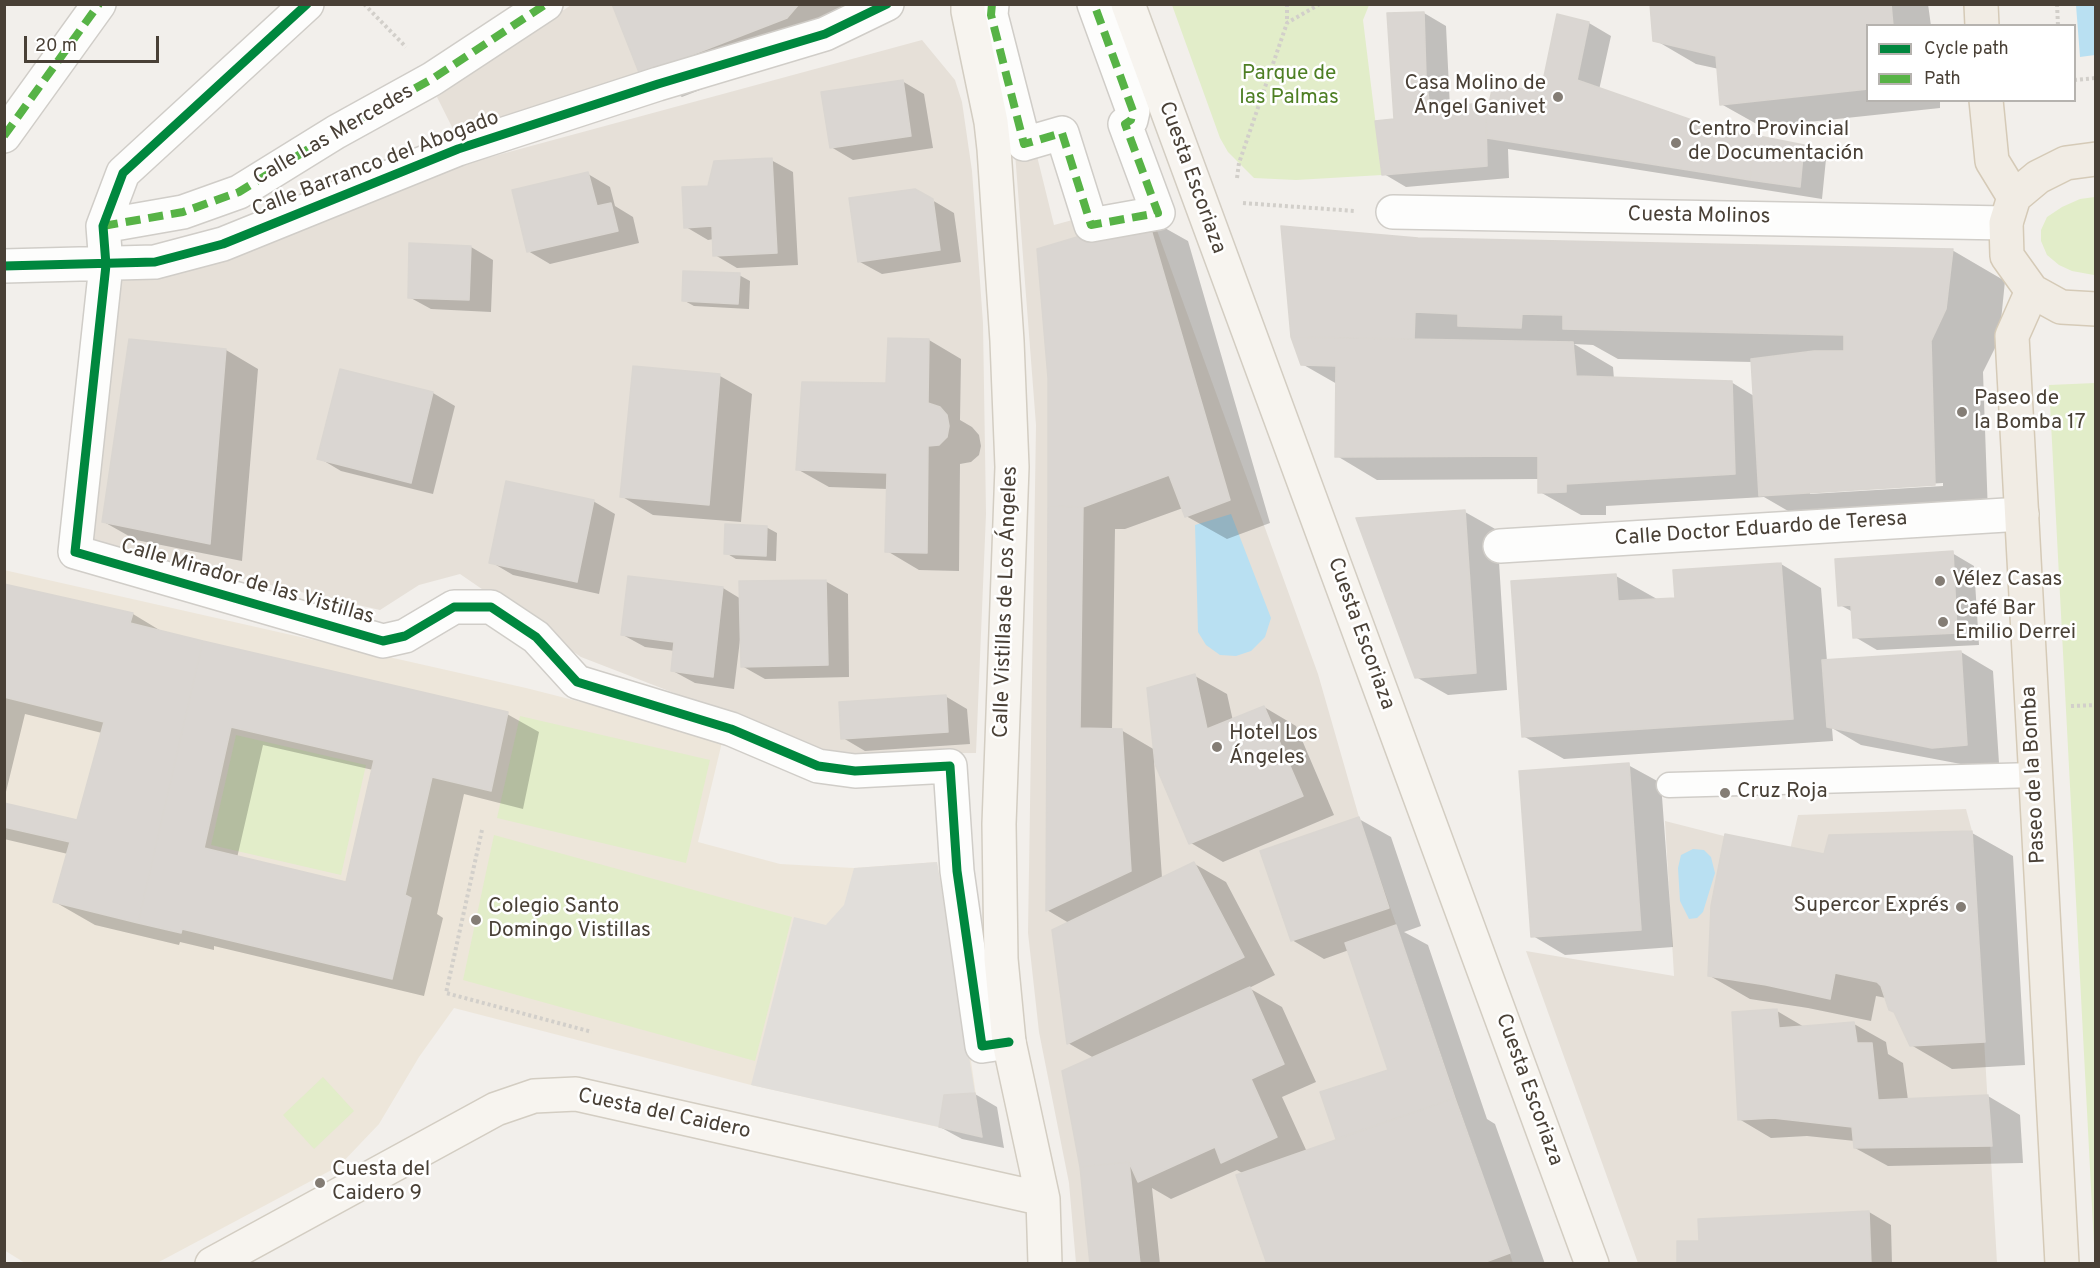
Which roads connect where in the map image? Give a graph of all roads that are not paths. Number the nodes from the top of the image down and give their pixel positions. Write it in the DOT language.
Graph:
graph roads {
  1 [pos="99,4"];
  2 [pos="308,4"];
  3 [pos="546,4"];
  4 [pos="887,4"];
  5 [pos="968,4"];
  6 [pos="992,4"];
  7 [pos="1094,4"];
  8 [pos="1128,4"];
  9 [pos="1981,4"];
  10 [pos="1982,24"];
  11 [pos="1986,102"];
  12 [pos="4,136"];
  13 [pos="2096,159"];
  14 [pos="2010,210"];
  15 [pos="1377,212"];
  16 [pos="104,226"];
  17 [pos="106,265"];
  18 [pos="4,267"];
  19 [pos="2032,291"];
  20 [pos="2096,309"];
  21 [pos="2022,514"];
  22 [pos="1500,546"];
  23 [pos="2036,775"];
  24 [pos="1669,785"];
  25 [pos="1009,1041"];
  26 [pos="1043,1199"];
  27 [pos="212,1263"];
  28 [pos="1045,1263"];
  29 [pos="1592,1263"];
  30 [pos="2062,1263"];
  1 -- 12 [label="street"];
  2 -- 16 [label="street"];
  3 -- 16 [label="street, Calle Las Mercedes"];
  4 -- 17 [label="street, Calle Barranco del Abogado"];
  5 -- 25 [label="main road, Calle Vistillas de Los Ángeles"];
  6 -- 7 [label="street"];
  8 -- 29 [label="main road, Cuesta Escoriaza"];
  9 -- 10 [label="main road"];
  11 -- 14 [label="main road"];
  13 -- 14 [label="main road"];
  14 -- 15 [label="street, Cuesta Molinos"];
  14 -- 19 [label="main road"];
  16 -- 17 [label="street"];
  17 -- 18 [label="street, Calle Barranco del Abogado"];
  17 -- 25 [label="street, Calle Mirador de las Vistillas"];
  19 -- 20 [label="main road"];
  19 -- 21 [label="main road, Paseo de la Bomba"];
  21 -- 22 [label="street, Calle Doctor Eduardo de Teresa"];
  21 -- 23 [label="main road, Paseo de la Bomba"];
  23 -- 24 [label="lane"];
  23 -- 30 [label="main road, Paseo de la Bomba"];
  25 -- 26 [label="main road, Calle Vistillas de Los Ángeles"];
  26 -- 27 [label="main road, Cuesta del Caidero"];
  26 -- 28 [label="main road, Calle Vistillas de Los Ángeles"];
}
